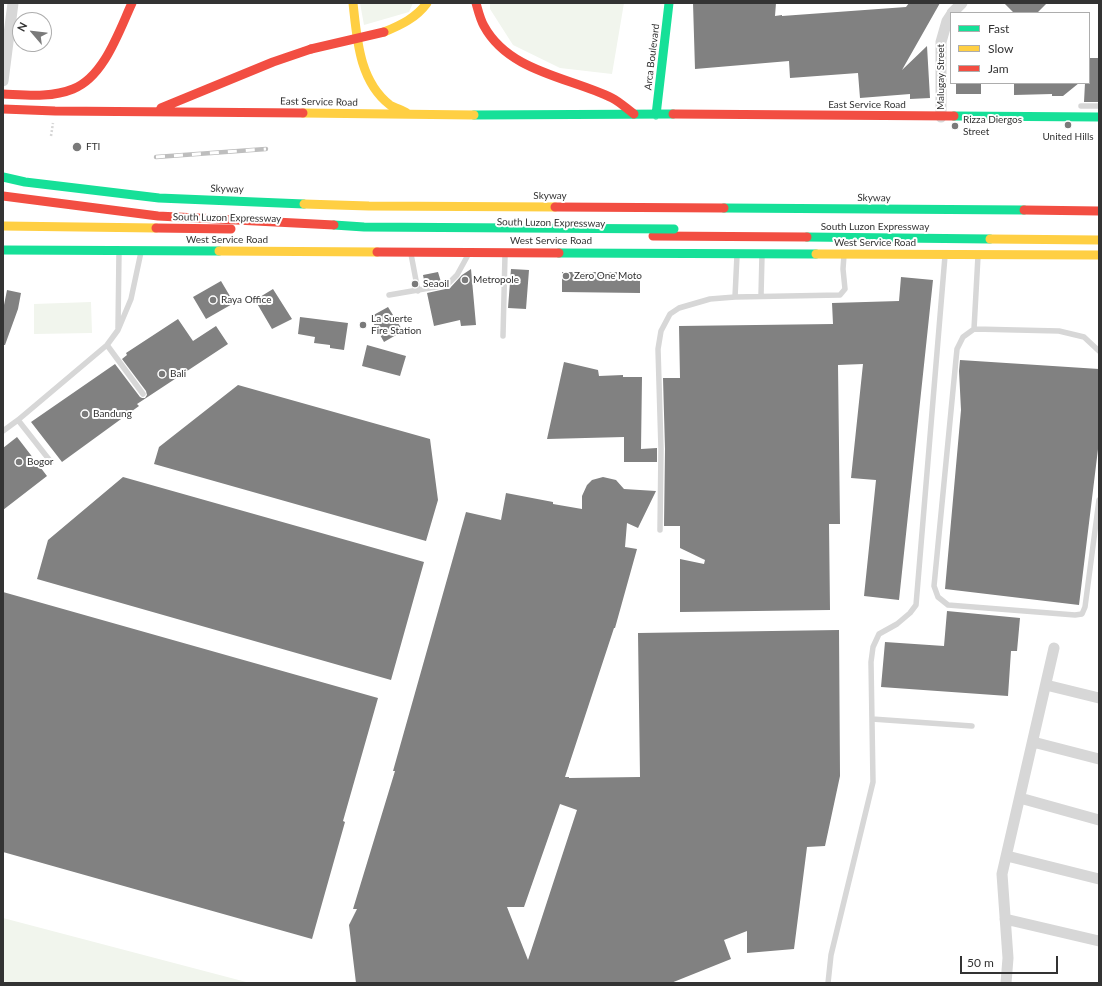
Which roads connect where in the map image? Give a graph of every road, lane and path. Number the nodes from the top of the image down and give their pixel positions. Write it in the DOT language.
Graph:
graph roads {
  1 [pos="13,3"];
  2 [pos="132,3"];
  3 [pos="354,3"];
  4 [pos="427,3"];
  5 [pos="476,3"];
  6 [pos="669,3"];
  7 [pos="962,3"];
  8 [pos="954,12"];
  9 [pos="950,17"];
  10 [pos="3,81"];
  11 [pos="3,94"];
  12 [pos="1081,106"];
  13 [pos="1099,106"];
  14 [pos="3,109"];
  15 [pos="152,111"];
  16 [pos="412,114"];
  17 [pos="634,114"];
  18 [pos="656,115"];
  19 [pos="941,117"];
  20 [pos="1099,117"];
  21 [pos="3,177"];
  22 [pos="3,198"];
  23 [pos="1099,207"];
  24 [pos="1099,211"];
  25 [pos="3,226"];
  26 [pos="1099,233"];
  27 [pos="1099,240"];
  28 [pos="3,250"];
  29 [pos="119,250"];
  30 [pos="141,250"];
  31 [pos="410,252"];
  32 [pos="470,252"];
  33 [pos="505,252"];
  34 [pos="737,253"];
  35 [pos="762,253"];
  36 [pos="844,254"];
  37 [pos="945,254"];
  38 [pos="978,254"];
  39 [pos="1099,255"];
  40 [pos="418,291"];
  41 [pos="390,295"];
  42 [pos="761,296"];
  43 [pos="735,297"];
  44 [pos="974,329"];
  45 [pos="118,330"];
  46 [pos="503,336"];
  47 [pos="108,345"];
  48 [pos="1099,351"];
  49 [pos="142,394"];
  50 [pos="18,420"];
  51 [pos="3,431"];
  52 [pos="51,462"];
  53 [pos="1099,500"];
  54 [pos="660,530"];
  55 [pos="1054,648"];
  56 [pos="1046,685"];
  57 [pos="1099,698"];
  58 [pos="872,719"];
  59 [pos="972,726"];
  60 [pos="1033,742"];
  61 [pos="1099,758"];
  62 [pos="1020,798"];
  63 [pos="1099,820"];
  64 [pos="1007,856"];
  65 [pos="1099,879"];
  66 [pos="1005,919"];
  67 [pos="1099,941"];
  68 [pos="1009,982"];
  69 [pos="828,983"];
  1 -- 10 [label="street"];
  2 -- 11 [label="main road"];
  3 -- 16 [label="main road"];
  4 -- 15 [label="main road, bridge"];
  5 -- 17 [label="main road"];
  6 -- 18 [label="main road, Arca Boulevard"];
  7 -- 8 [label="street, Malugay Street"];
  9 -- 19 [label="street, Malugay Street"];
  12 -- 13 [label="lane"];
  14 -- 15 [label="main road, East Service Road"];
  15 -- 16 [label="main road, East Service Road"];
  16 -- 17 [label="main road, East Service Road"];
  17 -- 18 [label="main road, East Service Road"];
  18 -- 19 [label="main road, East Service Road"];
  19 -- 20 [label="main road, East Service Road"];
  21 -- 24 [label="main road, Skyway, bridge"];
  22 -- 23 [label="main road, South Luzon Expressway"];
  22 -- 26 [label="main road, bridge"];
  25 -- 27 [label="main road, South Luzon Expressway"];
  28 -- 29 [label="main road, West Service Road"];
  29 -- 30 [label="main road, West Service Road"];
  29 -- 45 [label="lane"];
  30 -- 31 [label="main road, West Service Road"];
  30 -- 45 [label="lane"];
  31 -- 32 [label="main road, West Service Road"];
  31 -- 40 [label="lane"];
  32 -- 33 [label="main road, West Service Road"];
  32 -- 40 [label="lane"];
  33 -- 34 [label="main road, West Service Road"];
  33 -- 46 [label="lane"];
  34 -- 35 [label="main road, West Service Road"];
  34 -- 43 [label="lane"];
  35 -- 36 [label="main road, West Service Road"];
  35 -- 42 [label="lane"];
  36 -- 37 [label="main road, West Service Road"];
  36 -- 42 [label="lane"];
  37 -- 38 [label="main road, West Service Road"];
  37 -- 58 [label="lane"];
  38 -- 39 [label="main road, West Service Road"];
  38 -- 44 [label="lane"];
  40 -- 41 [label="lane"];
  42 -- 43 [label="lane"];
  43 -- 54 [label="lane"];
  44 -- 48 [label="lane"];
  44 -- 53 [label="lane"];
  45 -- 47 [label="lane"];
  47 -- 49 [label="lane"];
  47 -- 50 [label="lane"];
  50 -- 51 [label="lane"];
  50 -- 52 [label="lane"];
  55 -- 56 [label="street"];
  56 -- 57 [label="street"];
  56 -- 60 [label="street"];
  58 -- 59 [label="lane"];
  58 -- 69 [label="lane"];
  60 -- 61 [label="street"];
  60 -- 62 [label="street"];
  62 -- 63 [label="street"];
  62 -- 64 [label="street"];
  64 -- 65 [label="street"];
  64 -- 66 [label="street"];
  66 -- 67 [label="street"];
  66 -- 68 [label="street"];
}
